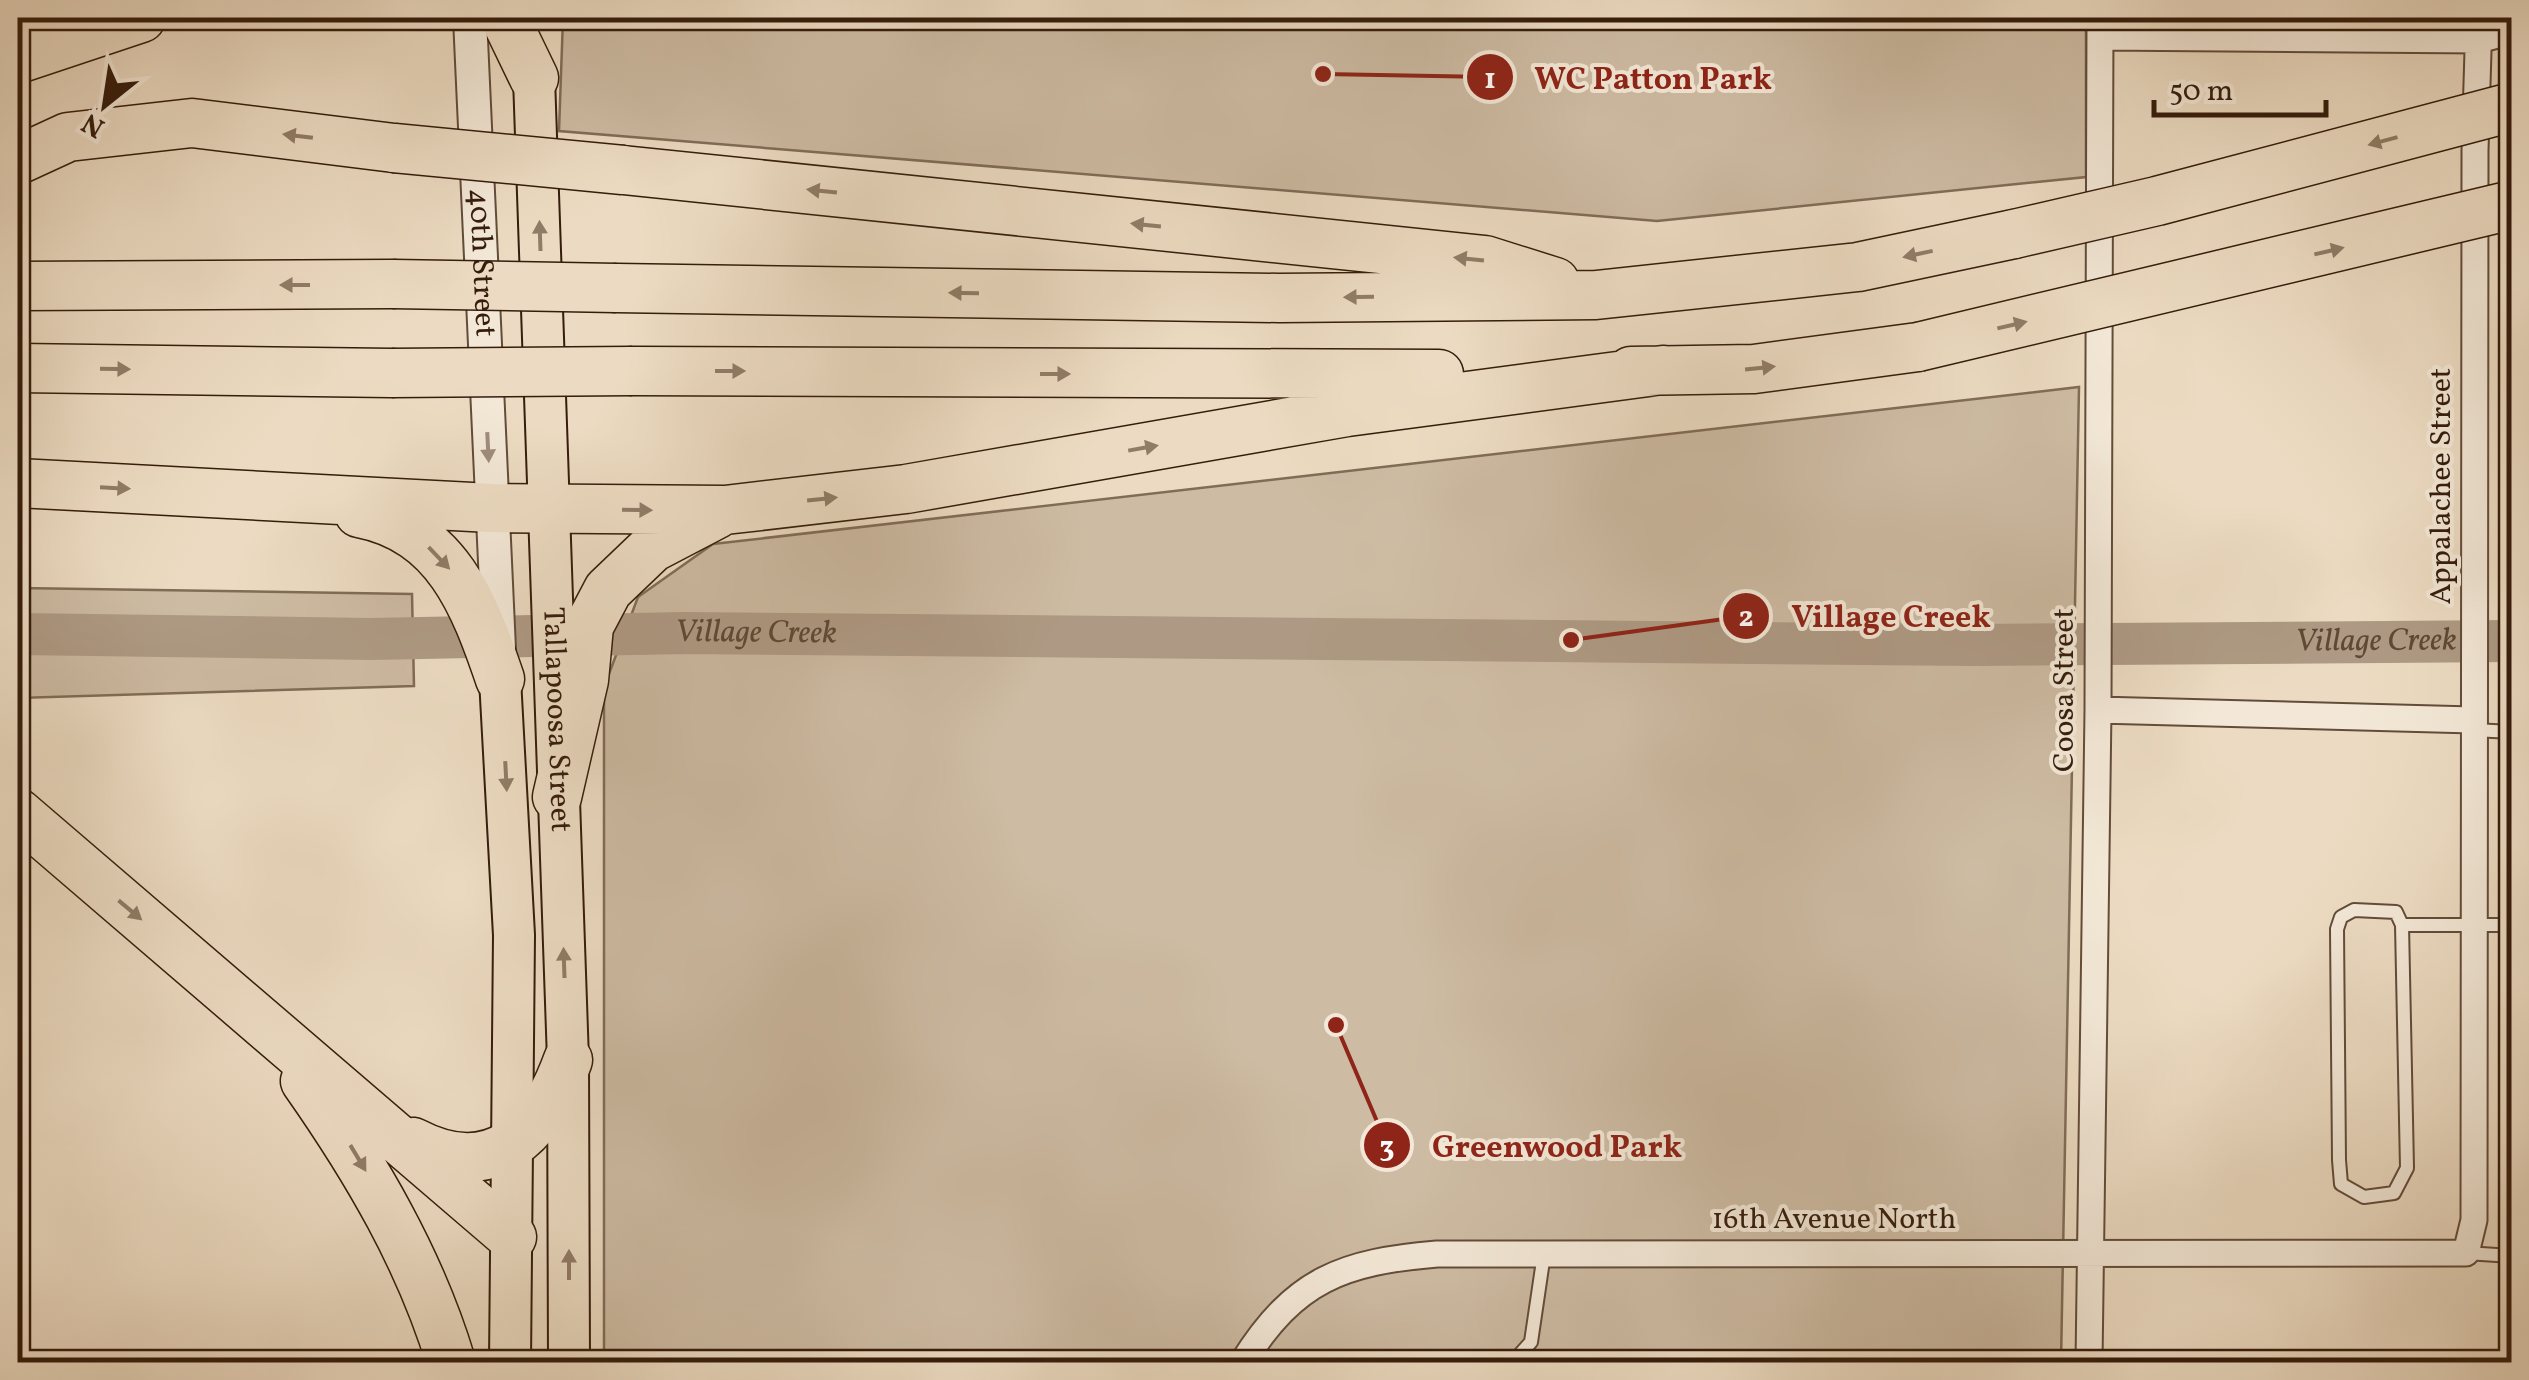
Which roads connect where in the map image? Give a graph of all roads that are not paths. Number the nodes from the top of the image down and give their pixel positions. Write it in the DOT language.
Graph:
graph roads {
  1 [pos="141,18"];
  2 [pos="470,18"];
  3 [pos="505,18"];
  4 [pos="532,18"];
  5 [pos="2100,27"];
  6 [pos="2292,28"];
  7 [pos="2479,29"];
  8 [pos="2512,32"];
  9 [pos="18,59"];
  10 [pos="534,78"];
  11 [pos="2512,107"];
  12 [pos="18,160"];
  13 [pos="2512,204"];
  14 [pos="18,286"];
  15 [pos="1596,295"];
  16 [pos="18,368"];
  17 [pos="1663,370"];
  18 [pos="18,484"];
  19 [pos="252,496"];
  20 [pos="492,508"];
  21 [pos="550,508"];
  22 [pos="725,510"];
  23 [pos="486,604"];
  24 [pos="569,678"];
  25 [pos="500,679"];
  26 [pos="2098,700"];
  27 [pos="2474,716"];
  28 [pos="2512,732"];
  29 [pos="557,797"];
  30 [pos="18,813"];
  31 [pos="2402,925"];
  32 [pos="2474,926"];
  33 [pos="2512,926"];
  34 [pos="262,1020"];
  35 [pos="568,1060"];
  36 [pos="388,1129"];
  37 [pos="513,1140"];
  38 [pos="512,1237"];
  39 [pos="2091,1253"];
  40 [pos="2466,1253"];
  41 [pos="1544,1254"];
  42 [pos="2512,1256"];
  43 [pos="450,1362"];
  44 [pos="510,1362"];
  45 [pos="569,1362"];
  46 [pos="1243,1362"];
  47 [pos="1513,1362"];
  48 [pos="2090,1362"];
  1 -- 9 [label="highway"];
  2 -- 20 [label="street, 40th Street, one-way"];
  3 -- 10 [label="highway"];
  4 -- 10 [label="street"];
  5 -- 6 [label="street"];
  5 -- 26 [label="street, Coosa Street"];
  6 -- 7 [label="street"];
  7 -- 8 [label="street"];
  7 -- 27 [label="street, Appalachee Street"];
  21 -- 10 [label="main road, Tallapoosa Street, one-way"];
  11 -- 15 [label="highway, one-way, bridge"];
  15 -- 12 [label="highway, one-way, bridge"];
  17 -- 13 [label="highway, one-way, bridge"];
  15 -- 14 [label="highway, one-way, bridge"];
  16 -- 17 [label="highway, one-way, bridge"];
  22 -- 17 [label="highway, one-way"];
  18 -- 19 [label="highway, one-way"];
  19 -- 20 [label="highway"];
  19 -- 23 [label="highway, one-way"];
  20 -- 21 [label="highway"];
  20 -- 23 [label="street, Tallapoosa Street"];
  21 -- 22 [label="highway, one-way"];
  21 -- 24 [label="main road, Tallapoosa Street"];
  22 -- 24 [label="highway"];
  23 -- 25 [label="highway"];
  24 -- 29 [label="highway"];
  25 -- 37 [label="main road, Tallapoosa Street, one-way"];
  26 -- 27 [label="street"];
  26 -- 39 [label="street, Coosa Street"];
  27 -- 28 [label="lane"];
  27 -- 32 [label="street, Appalachee Street"];
  35 -- 29 [label="main road, Tallapoosa Street, one-way"];
  30 -- 34 [label="highway, one-way"];
  31 -- 31 [label="lane"];
  31 -- 32 [label="lane"];
  32 -- 33 [label="lane"];
  32 -- 40 [label="street, Appalachee Street"];
  34 -- 36 [label="highway"];
  34 -- 43 [label="highway, one-way"];
  35 -- 37 [label="highway"];
  45 -- 35 [label="main road, Tallapoosa Street, one-way"];
  36 -- 37 [label="highway"];
  36 -- 38 [label="highway"];
  37 -- 38 [label="main road, Tallapoosa Street"];
  38 -- 44 [label="main road, Tallapoosa Street"];
  39 -- 40 [label="street, 16th Avenue North"];
  39 -- 41 [label="street, 16th Avenue North"];
  39 -- 48 [label="street, Coosa Street"];
  40 -- 42 [label="lane"];
  41 -- 46 [label="street, 16th Avenue North"];
  41 -- 47 [label="lane"];
}
